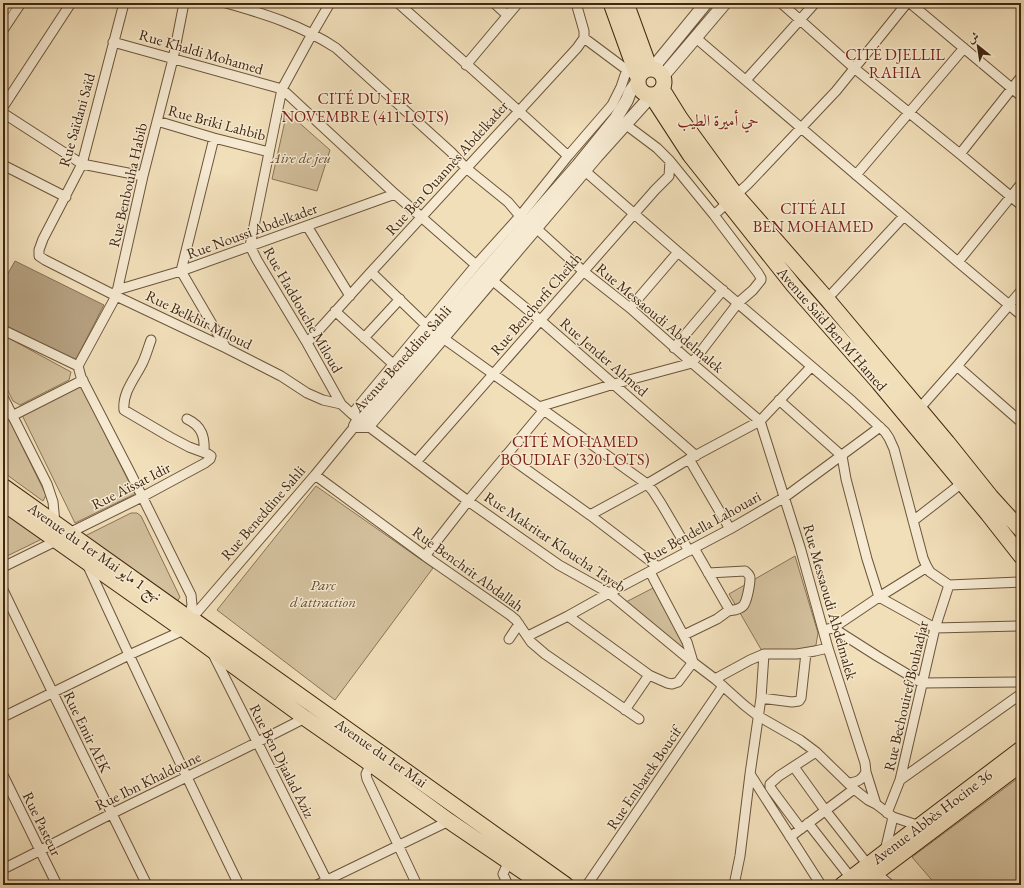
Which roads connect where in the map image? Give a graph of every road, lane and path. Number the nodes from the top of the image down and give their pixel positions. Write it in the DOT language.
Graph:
graph roads {
  1 [pos="6,3"];
  2 [pos="21,3"];
  3 [pos="71,3"];
  4 [pos="124,3"];
  5 [pos="184,3"];
  6 [pos="226,3"];
  7 [pos="330,3"];
  8 [pos="398,3"];
  9 [pos="494,3"];
  10 [pos="518,3"];
  11 [pos="576,3"];
  12 [pos="611,3"];
  13 [pos="626,3"];
  14 [pos="706,3"];
  15 [pos="725,3"];
  16 [pos="781,3"];
  17 [pos="815,3"];
  18 [pos="909,3"];
  19 [pos="3,8"];
  20 [pos="507,15"];
  21 [pos="800,20"];
  22 [pos="3,30"];
  23 [pos="312,34"];
  24 [pos="584,38"];
  25 [pos="696,38"];
  26 [pos="113,42"];
  27 [pos="964,48"];
  28 [pos="173,59"];
  29 [pos="466,65"];
  30 [pos="854,68"];
  31 [pos="1021,77"];
  32 [pos="645,78"];
  33 [pos="746,80"];
  34 [pos="621,87"];
  35 [pos="1012,88"];
  36 [pos="282,89"];
  37 [pos="1021,96"];
  38 [pos="3,107"];
  39 [pos="519,110"];
  40 [pos="909,113"];
  41 [pos="3,114"];
  42 [pos="157,121"];
  43 [pos="625,124"];
  44 [pos="801,128"];
  45 [pos="214,138"];
  46 [pos="269,152"];
  47 [pos="960,154"];
  48 [pos="568,156"];
  49 [pos="670,161"];
  50 [pos="82,164"];
  51 [pos="3,165"];
  52 [pos="466,168"];
  53 [pos="585,171"];
  54 [pos="856,175"];
  55 [pos="143,176"];
  56 [pos="1021,184"];
  57 [pos="395,194"];
  58 [pos="1011,197"];
  59 [pos="66,198"];
  60 [pos="732,199"];
  61 [pos="1021,205"];
  62 [pos="634,213"];
  63 [pos="714,215"];
  64 [pos="904,216"];
  65 [pos="422,217"];
  66 [pos="528,222"];
  67 [pos="307,226"];
  68 [pos="250,246"];
  69 [pos="678,252"];
  70 [pos="45,260"];
  71 [pos="958,262"];
  72 [pos="476,265"];
  73 [pos="181,271"];
  74 [pos="583,271"];
  75 [pos="371,272"];
  76 [pos="492,280"];
  77 [pos="723,290"];
  78 [pos="1021,291"];
  79 [pos="117,293"];
  80 [pos="350,296"];
  81 [pos="400,299"];
  82 [pos="827,299"];
  83 [pos="738,303"];
  84 [pos="1009,305"];
  85 [pos="630,308"];
  86 [pos="335,312"];
  87 [pos="1021,315"];
  88 [pos="540,320"];
  89 [pos="3,330"];
  90 [pos="434,331"];
  91 [pos="364,338"];
  92 [pos="151,340"];
  93 [pos="307,343"];
  94 [pos="226,348"];
  95 [pos="674,348"];
  96 [pos="692,363"];
  97 [pos="393,364"];
  98 [pos="78,366"];
  99 [pos="811,366"];
  100 [pos="957,366"];
  101 [pos="494,374"];
  102 [pos="83,380"];
  103 [pos="614,384"];
  104 [pos="3,397"];
  105 [pos="779,400"];
  106 [pos="341,404"];
  107 [pos="541,409"];
  108 [pos="919,409"];
  109 [pos="12,416"];
  110 [pos="187,419"];
  111 [pos="358,421"];
  112 [pos="760,421"];
  113 [pos="1021,422"];
  114 [pos="880,427"];
  115 [pos="204,452"];
  116 [pos="506,456"];
  117 [pos="842,456"];
  118 [pos="693,458"];
  119 [pos="416,462"];
  120 [pos="315,475"];
  121 [pos="962,482"];
  122 [pos="647,484"];
  123 [pos="3,486"];
  124 [pos="142,497"];
  125 [pos="785,497"];
  126 [pos="468,501"];
  127 [pos="3,503"];
  128 [pos="590,514"];
  129 [pos="913,522"];
  130 [pos="55,523"];
  131 [pos="730,529"];
  132 [pos="1021,530"];
  133 [pos="69,533"];
  134 [pos="56,541"];
  135 [pos="692,549"];
  136 [pos="425,556"];
  137 [pos="1021,556"];
  138 [pos="87,562"];
  139 [pos="3,567"];
  140 [pos="927,567"];
  141 [pos="654,570"];
  142 [pos="708,573"];
  143 [pos="1021,582"];
  144 [pos="949,585"];
  145 [pos="3,590"];
  146 [pos="609,593"];
  147 [pos="879,597"];
  148 [pos="728,611"];
  149 [pos="568,616"];
  150 [pos="188,623"];
  151 [pos="519,624"];
  152 [pos="1021,626"];
  153 [pos="833,628"];
  154 [pos="936,628"];
  155 [pos="823,630"];
  156 [pos="684,635"];
  157 [pos="528,636"];
  158 [pos="510,639"];
  159 [pos="828,648"];
  160 [pos="211,649"];
  161 [pos="806,653"];
  162 [pos="764,654"];
  163 [pos="129,655"];
  164 [pos="694,662"];
  165 [pos="649,676"];
  166 [pos="715,679"];
  167 [pos="1021,682"];
  168 [pos="922,683"];
  169 [pos="723,686"];
  170 [pos="52,692"];
  171 [pos="1021,694"];
  172 [pos="761,698"];
  173 [pos="625,710"];
  174 [pos="758,716"];
  175 [pos="3,717"];
  176 [pos="305,718"];
  177 [pos="639,719"];
  178 [pos="257,743"];
  179 [pos="1021,749"];
  180 [pos="816,752"];
  181 [pos="375,758"];
  182 [pos="1021,764"];
  183 [pos="794,767"];
  184 [pos="866,772"];
  185 [pos="750,774"];
  186 [pos="3,775"];
  187 [pos="186,777"];
  188 [pos="900,780"];
  189 [pos="851,786"];
  190 [pos="876,804"];
  191 [pos="825,810"];
  192 [pos="112,813"];
  193 [pos="890,815"];
  194 [pos="449,821"];
  195 [pos="808,823"];
  196 [pos="920,826"];
  197 [pos="801,829"];
  198 [pos="790,837"];
  199 [pos="399,846"];
  200 [pos="40,851"];
  201 [pos="885,852"];
  202 [pos="513,855"];
  203 [pos="3,869"];
  204 [pos="872,869"];
  205 [pos="327,883"];
  206 [pos="857,883"];
  207 [pos="56,885"];
  208 [pos="147,885"];
  209 [pos="239,885"];
  210 [pos="317,885"];
  211 [pos="418,885"];
  212 [pos="508,885"];
  213 [pos="543,885"];
  214 [pos="566,885"];
  215 [pos="587,885"];
  216 [pos="734,885"];
  217 [pos="821,885"];
  218 [pos="890,885"];
  1 -- 19 [label="main road"];
  2 -- 22 [label="street"];
  3 -- 38 [label="street"];
  4 -- 26 [label="street, Rue Saïdani Saïd"];
  5 -- 28 [label="street, Rue Benbouha Habib"];
  6 -- 23 [label="street, Rue Messaoudi Abdelmalek"];
  7 -- 23 [label="street, Rue Haddouche Miloud"];
  8 -- 29 [label="street"];
  9 -- 20 [label="street"];
  10 -- 20 [label="street"];
  11 -- 24 [label="street"];
  12 -- 32 [label="main road, Avenue Saïd Ben M'Hamed"];
  13 -- 32 [label="main road, Avenue Saïd Ben M'Hamed"];
  14 -- 32 [label="street, Avenue Beneddine Sahli"];
  15 -- 25 [label="street, Avenue Beneddine Sahli"];
  16 -- 21 [label="street"];
  17 -- 21 [label="street"];
  18 -- 27 [label="street"];
  18 -- 30 [label="street"];
  20 -- 29 [label="street"];
  21 -- 30 [label="street"];
  21 -- 33 [label="street"];
  23 -- 36 [label="street, Rue Haddouche Miloud"];
  23 -- 52 [label="street, Rue Messaoudi Abdelmalek"];
  24 -- 32 [label="street"];
  24 -- 39 [label="street, Rue Ben Ouannès Abdelkader"];
  25 -- 32 [label="street, Avenue Beneddine Sahli"];
  25 -- 33 [label="street"];
  26 -- 28 [label="street, Rue Khaldi Mohamed"];
  26 -- 50 [label="street, Rue Saïdani Saïd"];
  27 -- 35 [label="street"];
  27 -- 40 [label="street"];
  28 -- 36 [label="street, Rue Khaldi Mohamed"];
  28 -- 42 [label="street, Rue Benbouha Habib"];
  29 -- 39 [label="street"];
  30 -- 40 [label="street"];
  30 -- 44 [label="street"];
  31 -- 35 [label="street"];
  32 -- 34 [label="street, Avenue Beneddine Sahli"];
  32 -- 34 [label="street"];
  32 -- 43 [label="street, Avenue Beneddine Sahli"];
  32 -- 60 [label="main road, Avenue Saïd Ben M'Hamed"];
  32 -- 66 [label="street, Avenue Beneddine Sahli"];
  33 -- 44 [label="street"];
  34 -- 48 [label="street, Avenue Beneddine Sahli"];
  35 -- 37 [label="street"];
  35 -- 47 [label="street"];
  36 -- 46 [label="street, Rue Haddouche Miloud"];
  36 -- 57 [label="street"];
  39 -- 48 [label="street"];
  39 -- 52 [label="street, Rue Ben Ouannès Abdelkader"];
  40 -- 47 [label="street"];
  40 -- 54 [label="street"];
  41 -- 50 [label="street"];
  42 -- 45 [label="street, Rue Briki Lahbib"];
  42 -- 55 [label="street, Rue Benbouha Habib"];
  43 -- 49 [label="street"];
  43 -- 53 [label="street, Avenue Beneddine Sahli"];
  44 -- 54 [label="street"];
  44 -- 60 [label="street"];
  45 -- 46 [label="street, Rue Briki Lahbib"];
  45 -- 73 [label="street"];
  46 -- 68 [label="street, Rue Haddouche Miloud"];
  47 -- 58 [label="street"];
  48 -- 66 [label="street, Avenue Beneddine Sahli"];
  49 -- 62 [label="street, Rue Benchorfi Cheïkh"];
  49 -- 63 [label="street"];
  50 -- 55 [label="street"];
  50 -- 59 [label="street, Rue Saïdani Saïd"];
  51 -- 59 [label="street"];
  52 -- 65 [label="street, Rue Ben Ouannès Abdelkader"];
  52 -- 66 [label="street, Rue Messaoudi Abdelmalek"];
  53 -- 62 [label="street"];
  53 -- 66 [label="street, Avenue Beneddine Sahli"];
  54 -- 64 [label="street"];
  55 -- 79 [label="street, Rue Benbouha Habib"];
  56 -- 58 [label="street"];
  57 -- 65 [label="street"];
  57 -- 67 [label="street, Rue Noussi Abdelkader"];
  58 -- 61 [label="street"];
  58 -- 71 [label="street"];
  59 -- 70 [label="street, Rue Saïdani Saïd"];
  60 -- 63 [label="street"];
  60 -- 82 [label="main road, Avenue Saïd Ben M'Hamed"];
  60 -- 121 [label="main road, Avenue Saïd Ben M'Hamed"];
  62 -- 69 [label="street"];
  62 -- 74 [label="street, Rue Benchorfi Cheïkh"];
  63 -- 83 [label="street"];
  64 -- 71 [label="street"];
  64 -- 82 [label="street"];
  65 -- 72 [label="street"];
  65 -- 75 [label="street, Rue Ben Ouannès Abdelkader"];
  66 -- 72 [label="street, Avenue Beneddine Sahli"];
  66 -- 74 [label="street, Rue Messaoudi Abdelmalek"];
  66 -- 76 [label="street, Avenue Beneddine Sahli"];
  66 -- 90 [label="street, Avenue Beneddine Sahli"];
  67 -- 68 [label="street, Rue Noussi Abdelkader"];
  67 -- 80 [label="street"];
  68 -- 73 [label="street, Rue Noussi Abdelkader"];
  68 -- 93 [label="street, Rue Haddouche Miloud"];
  69 -- 77 [label="street"];
  69 -- 85 [label="street"];
  70 -- 79 [label="street, Rue Belkhir Miloud"];
  71 -- 84 [label="street"];
  72 -- 90 [label="street, Avenue Beneddine Sahli"];
  73 -- 79 [label="street, Rue Noussi Abdelkader"];
  73 -- 94 [label="street"];
  74 -- 85 [label="street, Rue Messaoudi Abdelmalek"];
  74 -- 88 [label="street, Rue Benchorfi Cheïkh"];
  75 -- 80 [label="street, Rue Ben Ouannès Abdelkader"];
  75 -- 81 [label="street"];
  76 -- 88 [label="street, Rue Jender Ahmed"];
  76 -- 90 [label="street, Avenue Beneddine Sahli"];
  77 -- 83 [label="street"];
  77 -- 95 [label="street"];
  78 -- 84 [label="street"];
  79 -- 94 [label="street, Rue Belkhir Miloud"];
  79 -- 98 [label="street, Rue Benbouha Habib"];
  80 -- 86 [label="street, Rue Ben Ouannès Abdelkader"];
  81 -- 90 [label="street"];
  81 -- 91 [label="street"];
  82 -- 108 [label="main road, Avenue Saïd Ben M'Hamed"];
  83 -- 96 [label="street"];
  83 -- 99 [label="street"];
  84 -- 87 [label="street"];
  84 -- 100 [label="street"];
  85 -- 95 [label="street, Rue Messaoudi Abdelmalek"];
  86 -- 91 [label="street"];
  86 -- 93 [label="street, Rue Ben Ouannès Abdelkader"];
  88 -- 101 [label="street, Rue Benchorfi Cheïkh"];
  88 -- 103 [label="street, Rue Jender Ahmed"];
  89 -- 98 [label="street"];
  90 -- 97 [label="street, Avenue Beneddine Sahli"];
  90 -- 101 [label="street"];
  90 -- 111 [label="street, Avenue Beneddine Sahli"];
  91 -- 97 [label="street"];
  92 -- 115 [label="street"];
  93 -- 106 [label="street, Rue Haddouche Miloud"];
  94 -- 106 [label="street, Rue Belkhir Miloud"];
  95 -- 96 [label="street, Rue Messaoudi Abdelmalek"];
  96 -- 103 [label="street"];
  96 -- 112 [label="street, Rue Messaoudi Abdelmalek"];
  97 -- 111 [label="street, Avenue Beneddine Sahli"];
  98 -- 102 [label="street"];
  99 -- 105 [label="street"];
  99 -- 114 [label="street"];
  100 -- 108 [label="street"];
  100 -- 113 [label="street"];
  101 -- 107 [label="street"];
  101 -- 119 [label="street, Rue Benchorfi Cheïkh"];
  102 -- 109 [label="street"];
  102 -- 124 [label="street"];
  103 -- 107 [label="street"];
  103 -- 118 [label="street, Rue Jender Ahmed"];
  104 -- 109 [label="street"];
  105 -- 112 [label="street"];
  105 -- 117 [label="street"];
  106 -- 111 [label="street, Rue Haddouche Miloud"];
  107 -- 116 [label="street"];
  107 -- 122 [label="street"];
  108 -- 132 [label="main road, Avenue Saïd Ben M'Hamed"];
  109 -- 130 [label="street"];
  110 -- 115 [label="street"];
  111 -- 119 [label="street, Rue Makritar Kloucha Tayeb"];
  111 -- 120 [label="street, Rue Beneddine Sahli"];
  112 -- 118 [label="street"];
  112 -- 125 [label="street, Rue Messaoudi Abdelmalek"];
  114 -- 117 [label="street, Rue Bendella Lahouari"];
  114 -- 129 [label="street"];
  115 -- 124 [label="street, Rue Aïssat Idir"];
  116 -- 126 [label="street"];
  116 -- 128 [label="street"];
  117 -- 125 [label="street, Rue Bendella Lahouari"];
  117 -- 147 [label="street"];
  118 -- 122 [label="street"];
  118 -- 131 [label="street, Rue Jender Ahmed"];
  119 -- 126 [label="street, Rue Makritar Kloucha Tayeb"];
  120 -- 136 [label="street, Rue Benchrit Abdallah"];
  120 -- 150 [label="street, Rue Beneddine Sahli"];
  121 -- 129 [label="street"];
  121 -- 137 [label="main road, Avenue Saïd Ben M'Hamed"];
  122 -- 128 [label="street"];
  122 -- 135 [label="street"];
  123 -- 130 [label="main road, Avenue du 1er Mai نهج 1 مايو"];
  124 -- 133 [label="street, Rue Aïssat Idir"];
  124 -- 150 [label="street"];
  125 -- 131 [label="street, Rue Bendella Lahouari"];
  125 -- 155 [label="street, Rue Messaoudi Abdelmalek"];
  126 -- 136 [label="street"];
  126 -- 146 [label="street, Rue Makritar Kloucha Tayeb"];
  127 -- 134 [label="main road, Avenue du 1er Mai نهج 1 مايو"];
  128 -- 141 [label="street"];
  129 -- 140 [label="street"];
  130 -- 133 [label="main road, Avenue du 1er Mai نهج 1 مايو"];
  131 -- 135 [label="street, Rue Bendella Lahouari"];
  133 -- 134 [label="main road"];
  133 -- 150 [label="main road, Avenue du 1er Mai نهج 1 مايو"];
  134 -- 138 [label="main road, Avenue du 1er Mai نهج 1 مايو"];
  134 -- 139 [label="street"];
  135 -- 141 [label="street, Rue Bendella Lahouari"];
  135 -- 142 [label="street"];
  136 -- 151 [label="street, Rue Benchrit Abdallah"];
  138 -- 150 [label="main road, Avenue du 1er Mai نهج 1 مايو"];
  138 -- 163 [label="street"];
  140 -- 144 [label="street"];
  140 -- 147 [label="street"];
  141 -- 146 [label="street, Rue Bendella Lahouari"];
  141 -- 156 [label="street"];
  142 -- 148 [label="street"];
  142 -- 148 [label="street"];
  143 -- 144 [label="street"];
  144 -- 154 [label="street, Rue Bechouiref Bouhadjar"];
  145 -- 170 [label="street, Rue Emir AEK"];
  146 -- 149 [label="street, Rue Bendella Lahouari"];
  146 -- 164 [label="street, Rue Makritar Kloucha Tayeb"];
  147 -- 153 [label="street"];
  147 -- 154 [label="street"];
  148 -- 156 [label="street"];
  149 -- 157 [label="street, Rue Bendella Lahouari"];
  149 -- 165 [label="street"];
  150 -- 160 [label="main road, Avenue du 1er Mai"];
  150 -- 163 [label="street"];
  150 -- 181 [label="main road, Avenue du 1er Mai"];
  151 -- 157 [label="street, Rue Benchrit Abdallah"];
  151 -- 158 [label="street"];
  152 -- 154 [label="street"];
  153 -- 155 [label="street"];
  153 -- 168 [label="street"];
  154 -- 168 [label="street, Rue Bechouiref Bouhadjar"];
  155 -- 159 [label="street, Rue Messaoudi Abdelmalek"];
  156 -- 164 [label="street"];
  157 -- 173 [label="street, Rue Benchrit Abdallah"];
  159 -- 161 [label="street"];
  159 -- 184 [label="street, Rue Messaoudi Abdelmalek"];
  160 -- 176 [label="main road, Avenue du 1er Mai"];
  160 -- 178 [label="street, Rue Ben Djaalad Aziz"];
  161 -- 162 [label="street"];
  161 -- 172 [label="street"];
  162 -- 166 [label="street"];
  162 -- 172 [label="street"];
  163 -- 170 [label="street"];
  163 -- 187 [label="street"];
  164 -- 165 [label="street"];
  164 -- 166 [label="street, Rue Makritar Kloucha Tayeb"];
  165 -- 173 [label="street"];
  166 -- 169 [label="street, Rue Makritar Kloucha Tayeb"];
  167 -- 168 [label="street"];
  168 -- 188 [label="street, Rue Bechouiref Bouhadjar"];
  169 -- 174 [label="street, Rue Makritar Kloucha Tayeb"];
  169 -- 215 [label="street, Rue Embarek Boucif"];
  170 -- 175 [label="street"];
  170 -- 192 [label="street, Rue Emir AEK"];
  171 -- 188 [label="street"];
  172 -- 174 [label="street"];
  173 -- 177 [label="street, Rue Benchrit Abdallah"];
  174 -- 180 [label="street, Rue Makritar Kloucha Tayeb"];
  174 -- 185 [label="street"];
  176 -- 178 [label="street, Rue Ibn Khaldoune"];
  176 -- 181 [label="main road, Avenue du 1er Mai"];
  178 -- 187 [label="street, Rue Ibn Khaldoune"];
  178 -- 205 [label="street, Rue Ben Djaalad Aziz"];
  179 -- 196 [label="main road, Avenue Abbès Hocine 36"];
  180 -- 183 [label="street"];
  180 -- 189 [label="street, Rue Makritar Kloucha Tayeb"];
  181 -- 194 [label="main road, Avenue du 1er Mai"];
  181 -- 199 [label="street"];
  181 -- 202 [label="main road, Avenue du 1er Mai"];
  182 -- 204 [label="main road, Avenue Abbès Hocine 36"];
  183 -- 191 [label="street"];
  183 -- 197 [label="street"];
  184 -- 189 [label="street"];
  184 -- 190 [label="street, Rue Messaoudi Abdelmalek"];
  185 -- 198 [label="street"];
  185 -- 216 [label="street"];
  186 -- 200 [label="street, Rue Pasteur"];
  187 -- 192 [label="street, Rue Ibn Khaldoune"];
  187 -- 209 [label="street"];
  188 -- 193 [label="street, Rue Bechouiref Bouhadjar"];
  189 -- 190 [label="street, Rue Makritar Kloucha Tayeb"];
  189 -- 191 [label="street"];
  190 -- 193 [label="street, Rue Makritar Kloucha Tayeb"];
  191 -- 195 [label="street"];
  191 -- 204 [label="street"];
  192 -- 200 [label="street, Rue Ibn Khaldoune"];
  192 -- 208 [label="street, Rue Emir AEK"];
  193 -- 196 [label="street"];
  193 -- 201 [label="street"];
  194 -- 199 [label="street"];
  194 -- 202 [label="main road, Avenue du 1er Mai"];
  195 -- 197 [label="street"];
  195 -- 206 [label="street"];
  196 -- 201 [label="main road, Avenue Abbès Hocine 36"];
  197 -- 198 [label="street"];
  198 -- 217 [label="street"];
  199 -- 205 [label="street"];
  199 -- 211 [label="street"];
  200 -- 203 [label="street, Rue Ibn Khaldoune"];
  200 -- 207 [label="street, Rue Pasteur"];
  201 -- 204 [label="main road, Avenue Abbès Hocine 36"];
  202 -- 212 [label="street"];
  202 -- 213 [label="main road, Avenue du 1er Mai"];
  202 -- 214 [label="main road, Avenue du 1er Mai"];
  204 -- 206 [label="main road, Avenue Abbès Hocine 36"];
  204 -- 218 [label="street"];
  205 -- 210 [label="street"];
}
